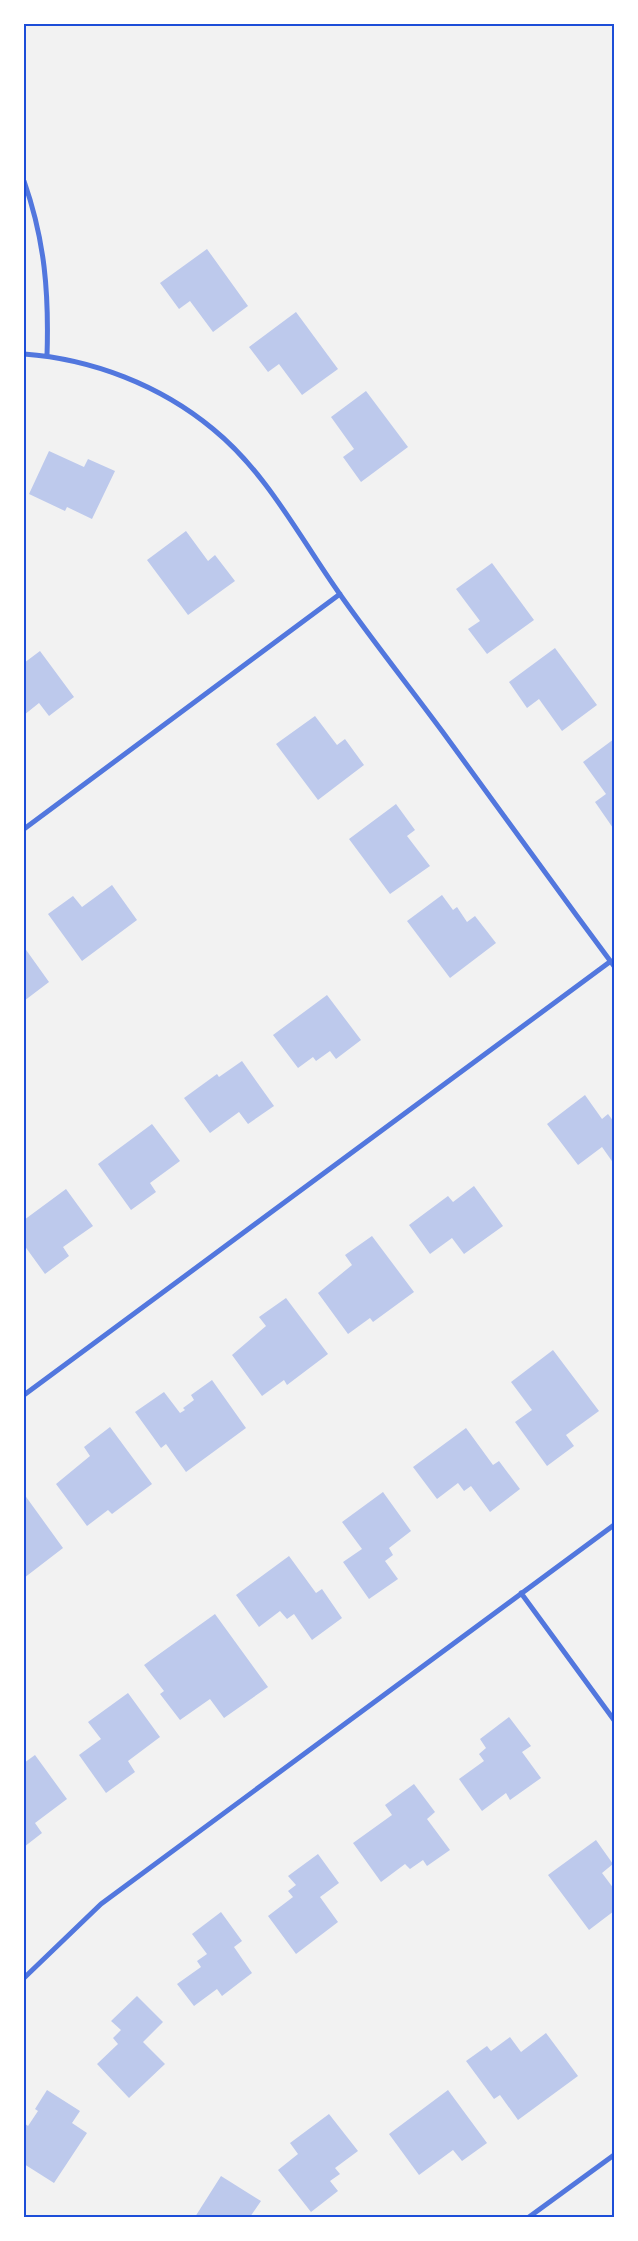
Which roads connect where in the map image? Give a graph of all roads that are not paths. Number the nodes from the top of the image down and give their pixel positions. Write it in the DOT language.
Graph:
graph roads {
  1 [pos="24,181"];
  2 [pos="24,354"];
  3 [pos="47,356"];
  4 [pos="340,594"];
  5 [pos="24,829"];
  6 [pos="613,963"];
  7 [pos="24,1394"];
  8 [pos="614,1525"];
  9 [pos="521,1593"];
  10 [pos="614,1720"];
  11 [pos="24,1978"];
  12 [pos="614,2155"];
  13 [pos="529,2217"];
  1 -- 3 [label="street"];
  2 -- 3 [label="street"];
  3 -- 4 [label="street"];
  4 -- 5 [label="street"];
  4 -- 6 [label="street"];
  6 -- 7 [label="street"];
  8 -- 9 [label="street"];
  9 -- 10 [label="street"];
  9 -- 11 [label="street"];
  12 -- 13 [label="street"];
}
